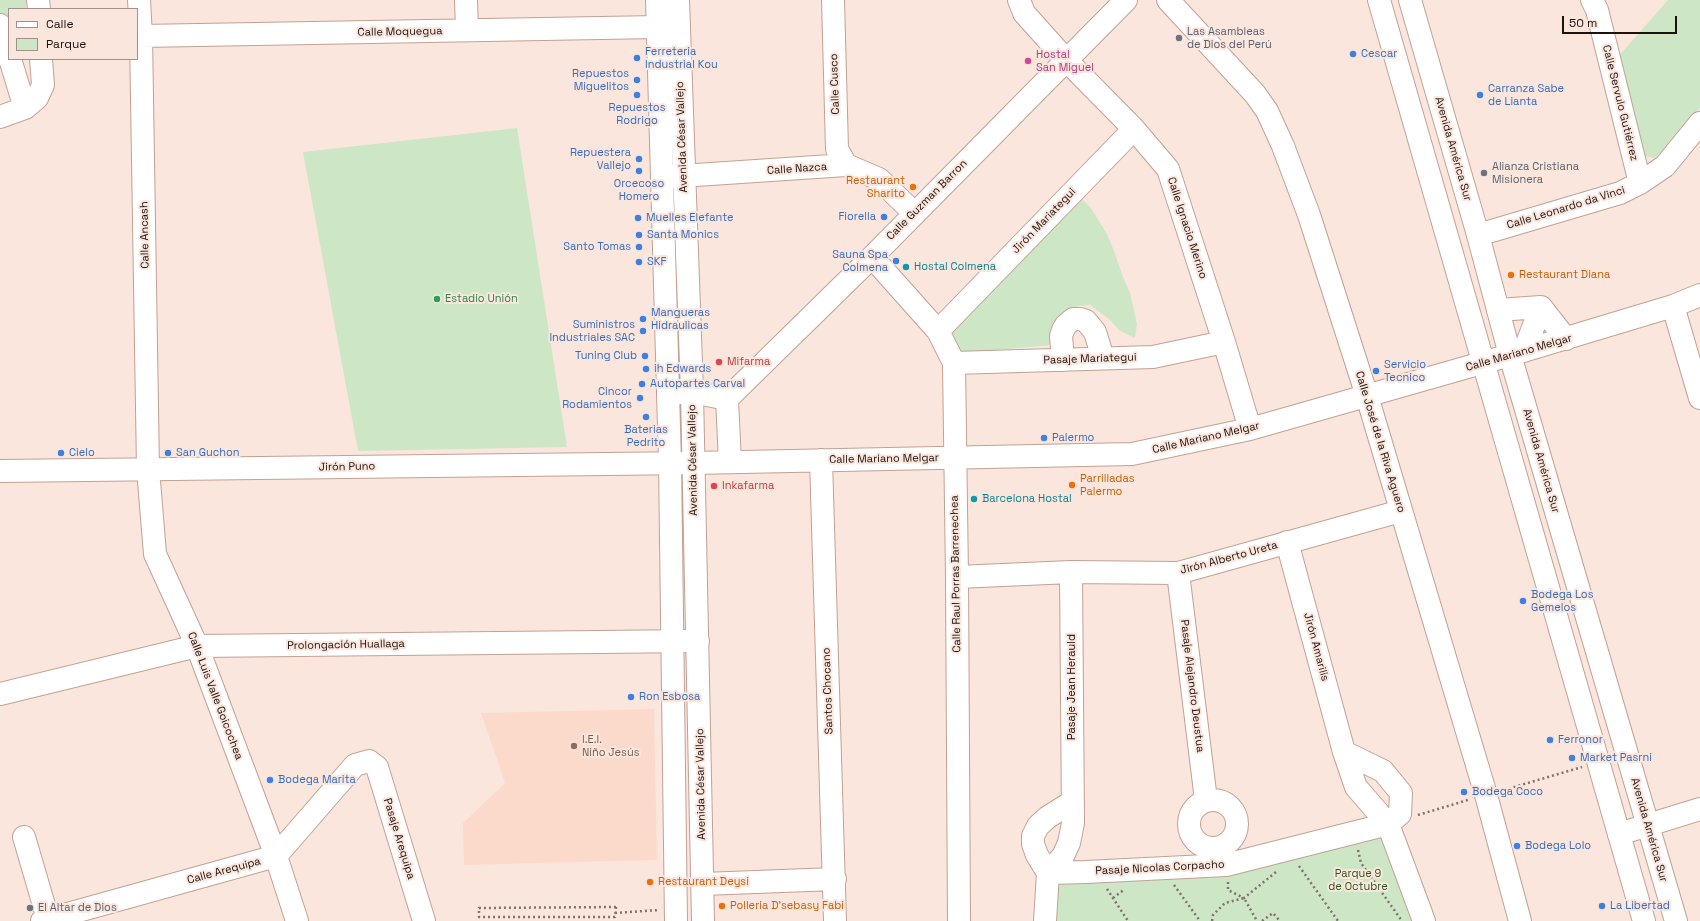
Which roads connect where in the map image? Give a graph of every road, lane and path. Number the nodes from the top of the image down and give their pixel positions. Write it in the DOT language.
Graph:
graph roads {
  1 [pos="139,0"];
  2 [pos="466,0"];
  3 [pos="656,0"];
  4 [pos="678,0"];
  5 [pos="833,0"];
  6 [pos="1018,0"];
  7 [pos="1126,0"];
  8 [pos="1168,0"];
  9 [pos="1379,0"];
  10 [pos="1410,0"];
  11 [pos="1592,0"];
  12 [pos="0,26"];
  13 [pos="658,28"];
  14 [pos="467,30"];
  15 [pos="142,36"];
  16 [pos="8,52"];
  17 [pos="10,60"];
  18 [pos="41,60"];
  19 [pos="1066,60"];
  20 [pos="25,108"];
  21 [pos="0,117"];
  22 [pos="1700,123"];
  23 [pos="1134,129"];
  24 [pos="846,165"];
  25 [pos="673,177"];
  26 [pos="1640,183"];
  27 [pos="914,213"];
  28 [pos="1478,234"];
  29 [pos="872,257"];
  30 [pos="1700,295"];
  31 [pos="1674,306"];
  32 [pos="1541,307"];
  33 [pos="1498,310"];
  34 [pos="938,331"];
  35 [pos="1566,339"];
  36 [pos="1224,342"];
  37 [pos="1517,353"];
  38 [pos="1103,358"];
  39 [pos="1063,360"];
  40 [pos="954,363"];
  41 [pos="1484,363"];
  42 [pos="692,392"];
  43 [pos="668,394"];
  44 [pos="1367,396"];
  45 [pos="1700,398"];
  46 [pos="728,399"];
  47 [pos="1250,429"];
  48 [pos="954,458"];
  49 [pos="821,460"];
  50 [pos="730,462"];
  51 [pos="670,463"];
  52 [pos="693,463"];
  53 [pos="148,469"];
  54 [pos="0,471"];
  55 [pos="1401,511"];
  56 [pos="1288,542"];
  57 [pos="1071,572"];
  58 [pos="1178,573"];
  59 [pos="957,577"];
  60 [pos="672,641"];
  61 [pos="698,641"];
  62 [pos="197,646"];
  63 [pos="0,694"];
  64 [pos="1344,752"];
  65 [pos="1598,762"];
  66 [pos="1486,795"];
  67 [pos="1206,800"];
  68 [pos="1072,802"];
  69 [pos="1700,809"];
  70 [pos="1388,824"];
  71 [pos="1648,825"];
  72 [pos="1619,834"];
  73 [pos="24,837"];
  74 [pos="1356,844"];
  75 [pos="276,856"];
  76 [pos="1296,862"];
  77 [pos="1048,873"];
  78 [pos="835,879"];
  79 [pos="1172,882"];
  80 [pos="703,884"];
  81 [pos="1103,884"];
  82 [pos="1130,886"];
  83 [pos="1113,898"];
  84 [pos="615,913"];
  85 [pos="676,914"];
  86 [pos="54,919"];
  87 [pos="297,921"];
  88 [pos="424,921"];
  89 [pos="703,921"];
  90 [pos="835,921"];
  91 [pos="959,921"];
  92 [pos="1045,921"];
  93 [pos="1128,921"];
  94 [pos="1200,921"];
  95 [pos="1212,921"];
  96 [pos="1257,921"];
  97 [pos="1262,921"];
  98 [pos="1280,921"];
  99 [pos="1338,921"];
  100 [pos="1402,921"];
  101 [pos="1424,921"];
  102 [pos="1520,921"];
  103 [pos="1644,921"];
  104 [pos="1676,921"];
  1 -- 15 [label="street, Calle Ancash"];
  2 -- 14 [label="street"];
  3 -- 13 [label="street, Avenida César Vallejo"];
  4 -- 25 [label="street, Avenida César Vallejo"];
  5 -- 24 [label="street, Calle Cusco"];
  6 -- 19 [label="street, Calle Ignacio Merino"];
  7 -- 19 [label="street, Calle Guzman Barron"];
  8 -- 44 [label="street, Calle José de la Riva Aguero"];
  9 -- 41 [label="street"];
  10 -- 28 [label="street, Avenida América Sur"];
  11 -- 26 [label="street, Calle Servulo Gutiérrez"];
  12 -- 16 [label="street"];
  13 -- 14 [label="street, Calle Moquegua"];
  13 -- 25 [label="street, Avenida César Vallejo"];
  14 -- 15 [label="street, Calle Moquegua"];
  15 -- 53 [label="street, Calle Ancash"];
  17 -- 20 [label="street"];
  18 -- 20 [label="street"];
  19 -- 23 [label="street, Calle Ignacio Merino"];
  19 -- 27 [label="street, Calle Guzman Barron"];
  20 -- 21 [label="street"];
  22 -- 26 [label="street, Calle Leonardo da Vinci"];
  23 -- 34 [label="street, Jirón Mariategui"];
  23 -- 36 [label="street, Calle Ignacio Merino"];
  24 -- 25 [label="street, Calle Nazca"];
  24 -- 27 [label="street, Calle Nazca"];
  25 -- 42 [label="street, Avenida César Vallejo"];
  25 -- 43 [label="street, Avenida César Vallejo"];
  26 -- 28 [label="street, Calle Leonardo da Vinci"];
  27 -- 29 [label="street, Calle Guzman Barron"];
  28 -- 33 [label="street, Avenida América Sur"];
  29 -- 34 [label="street, Calle Raul Porras Barrenechea"];
  29 -- 46 [label="street, Calle Guzman Barron"];
  30 -- 31 [label="street, Calle Mariano Melgar"];
  31 -- 35 [label="street, Calle Mariano Melgar"];
  31 -- 45 [label="street"];
  32 -- 33 [label="street"];
  32 -- 35 [label="street"];
  32 -- 37 [label="street"];
  33 -- 37 [label="street, Avenida América Sur"];
  34 -- 40 [label="street, Calle Raul Porras Barrenechea"];
  35 -- 37 [label="street, Calle Mariano Melgar"];
  36 -- 38 [label="street, Pasaje Mariategui"];
  36 -- 47 [label="street, Calle Ignacio Merino"];
  37 -- 41 [label="street, Calle Mariano Melgar"];
  37 -- 71 [label="street, Avenida América Sur"];
  38 -- 39 [label="street, Pasaje Mariategui"];
  38 -- 39 [label="street"];
  39 -- 40 [label="street, Pasaje Mariategui"];
  40 -- 48 [label="street, Calle Raul Porras Barrenechea"];
  41 -- 44 [label="street, Calle Mariano Melgar"];
  41 -- 65 [label="street"];
  42 -- 43 [label="street"];
  42 -- 46 [label="street"];
  42 -- 52 [label="street, Avenida César Vallejo"];
  43 -- 51 [label="street, Avenida César Vallejo"];
  44 -- 47 [label="street, Calle Mariano Melgar"];
  44 -- 55 [label="street, Calle José de la Riva Aguero"];
  46 -- 50 [label="street"];
  47 -- 48 [label="street, Calle Mariano Melgar"];
  48 -- 49 [label="street, Calle Mariano Melgar"];
  48 -- 59 [label="street, Calle Raul Porras Barrenechea"];
  49 -- 50 [label="street, Calle Mariano Melgar"];
  49 -- 78 [label="street, Santos Chocano"];
  50 -- 52 [label="street, Calle Mariano Melgar"];
  51 -- 52 [label="street, Jirón Puno"];
  51 -- 53 [label="street, Jirón Puno"];
  51 -- 60 [label="street, Avenida César Vallejo"];
  52 -- 61 [label="street, Avenida César Vallejo"];
  53 -- 54 [label="street, Jirón Puno"];
  53 -- 62 [label="street, Calle Luis Valle Goicochea"];
  55 -- 56 [label="street, Jirón Alberto Ureta"];
  55 -- 66 [label="street, Calle José de la Riva Aguero"];
  56 -- 58 [label="street, Jirón Alberto Ureta"];
  56 -- 64 [label="street, Jirón Amarilis"];
  57 -- 58 [label="street, Jirón Alberto Ureta"];
  57 -- 59 [label="street, Jirón Alberto Ureta"];
  57 -- 68 [label="street, Pasaje Jean Herauld"];
  58 -- 67 [label="street, Pasaje Alejandro Deustua"];
  59 -- 91 [label="street, Calle Raul Porras Barrenechea"];
  60 -- 61 [label="street, Prolongación Huallaga"];
  60 -- 62 [label="street, Prolongación Huallaga"];
  60 -- 85 [label="street, Avenida César Vallejo"];
  61 -- 80 [label="street, Avenida César Vallejo"];
  62 -- 63 [label="street, Prolongación Huallaga"];
  62 -- 75 [label="street, Calle Luis Valle Goicochea"];
  64 -- 70 [label="street, Jirón Amarilis"];
  64 -- 70 [label="street"];
  65 -- 66 [label="path"];
  65 -- 72 [label="street"];
  66 -- 70 [label="path"];
  66 -- 102 [label="street, Calle José de la Riva Aguero"];
  68 -- 77 [label="street, Pasaje Jean Herauld"];
  68 -- 77 [label="street"];
  69 -- 71 [label="street"];
  70 -- 77 [label="street, Pasaje Nicolas Corpacho"];
  70 -- 101 [label="street, Jirón Amarilis"];
  71 -- 72 [label="street"];
  71 -- 104 [label="street, Avenida América Sur"];
  72 -- 103 [label="street"];
  73 -- 86 [label="street"];
  74 -- 100 [label="path"];
  75 -- 86 [label="street, Calle Arequipa"];
  75 -- 87 [label="street, Calle Luis Valle Goicochea"];
  75 -- 88 [label="street, Pasaje Arequipa"];
  76 -- 99 [label="path"];
  77 -- 92 [label="street"];
  78 -- 80 [label="street"];
  78 -- 90 [label="street, Santos Chocano"];
  79 -- 94 [label="path"];
  80 -- 89 [label="street, Avenida César Vallejo"];
  81 -- 83 [label="path"];
  82 -- 83 [label="path"];
  83 -- 93 [label="path"];
  84 -- 84 [label="path"];
  84 -- 85 [label="path"];
  95 -- 96 [label="path"];
  97 -- 98 [label="path"];
}
